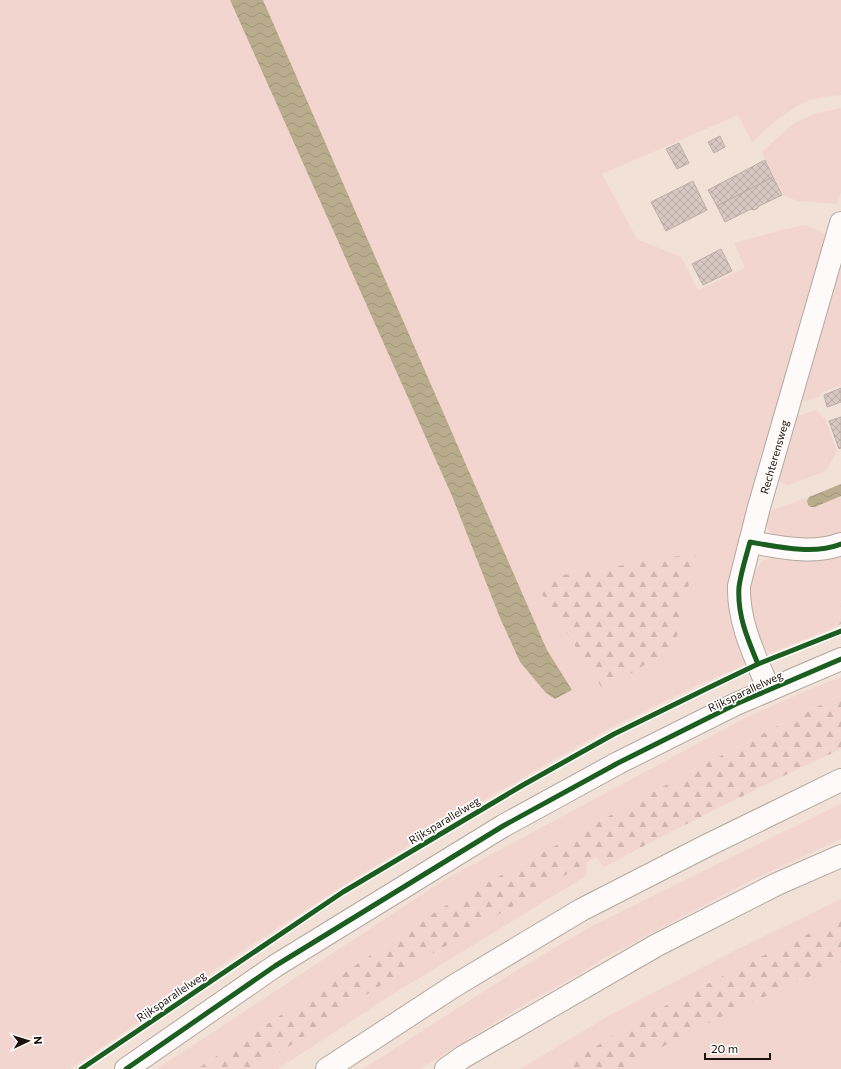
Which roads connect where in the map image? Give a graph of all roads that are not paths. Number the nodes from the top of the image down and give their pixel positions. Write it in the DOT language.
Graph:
graph roads {
  1 [pos="841,223"];
  2 [pos="750,542"];
  3 [pos="841,544"];
  4 [pos="841,659"];
  5 [pos="768,690"];
  6 [pos="841,780"];
  7 [pos="841,856"];
  8 [pos="126,1069"];
  9 [pos="327,1069"];
  10 [pos="446,1069"];
  1 -- 2 [label="main road, Rechterensweg"];
  2 -- 3 [label="main road"];
  2 -- 5 [label="main road, Rechterensweg"];
  4 -- 5 [label="main road, Rijksparallelweg"];
  5 -- 8 [label="main road, Rijksparallelweg"];
  6 -- 9 [label="main road"];
  7 -- 10 [label="main road"];
}
